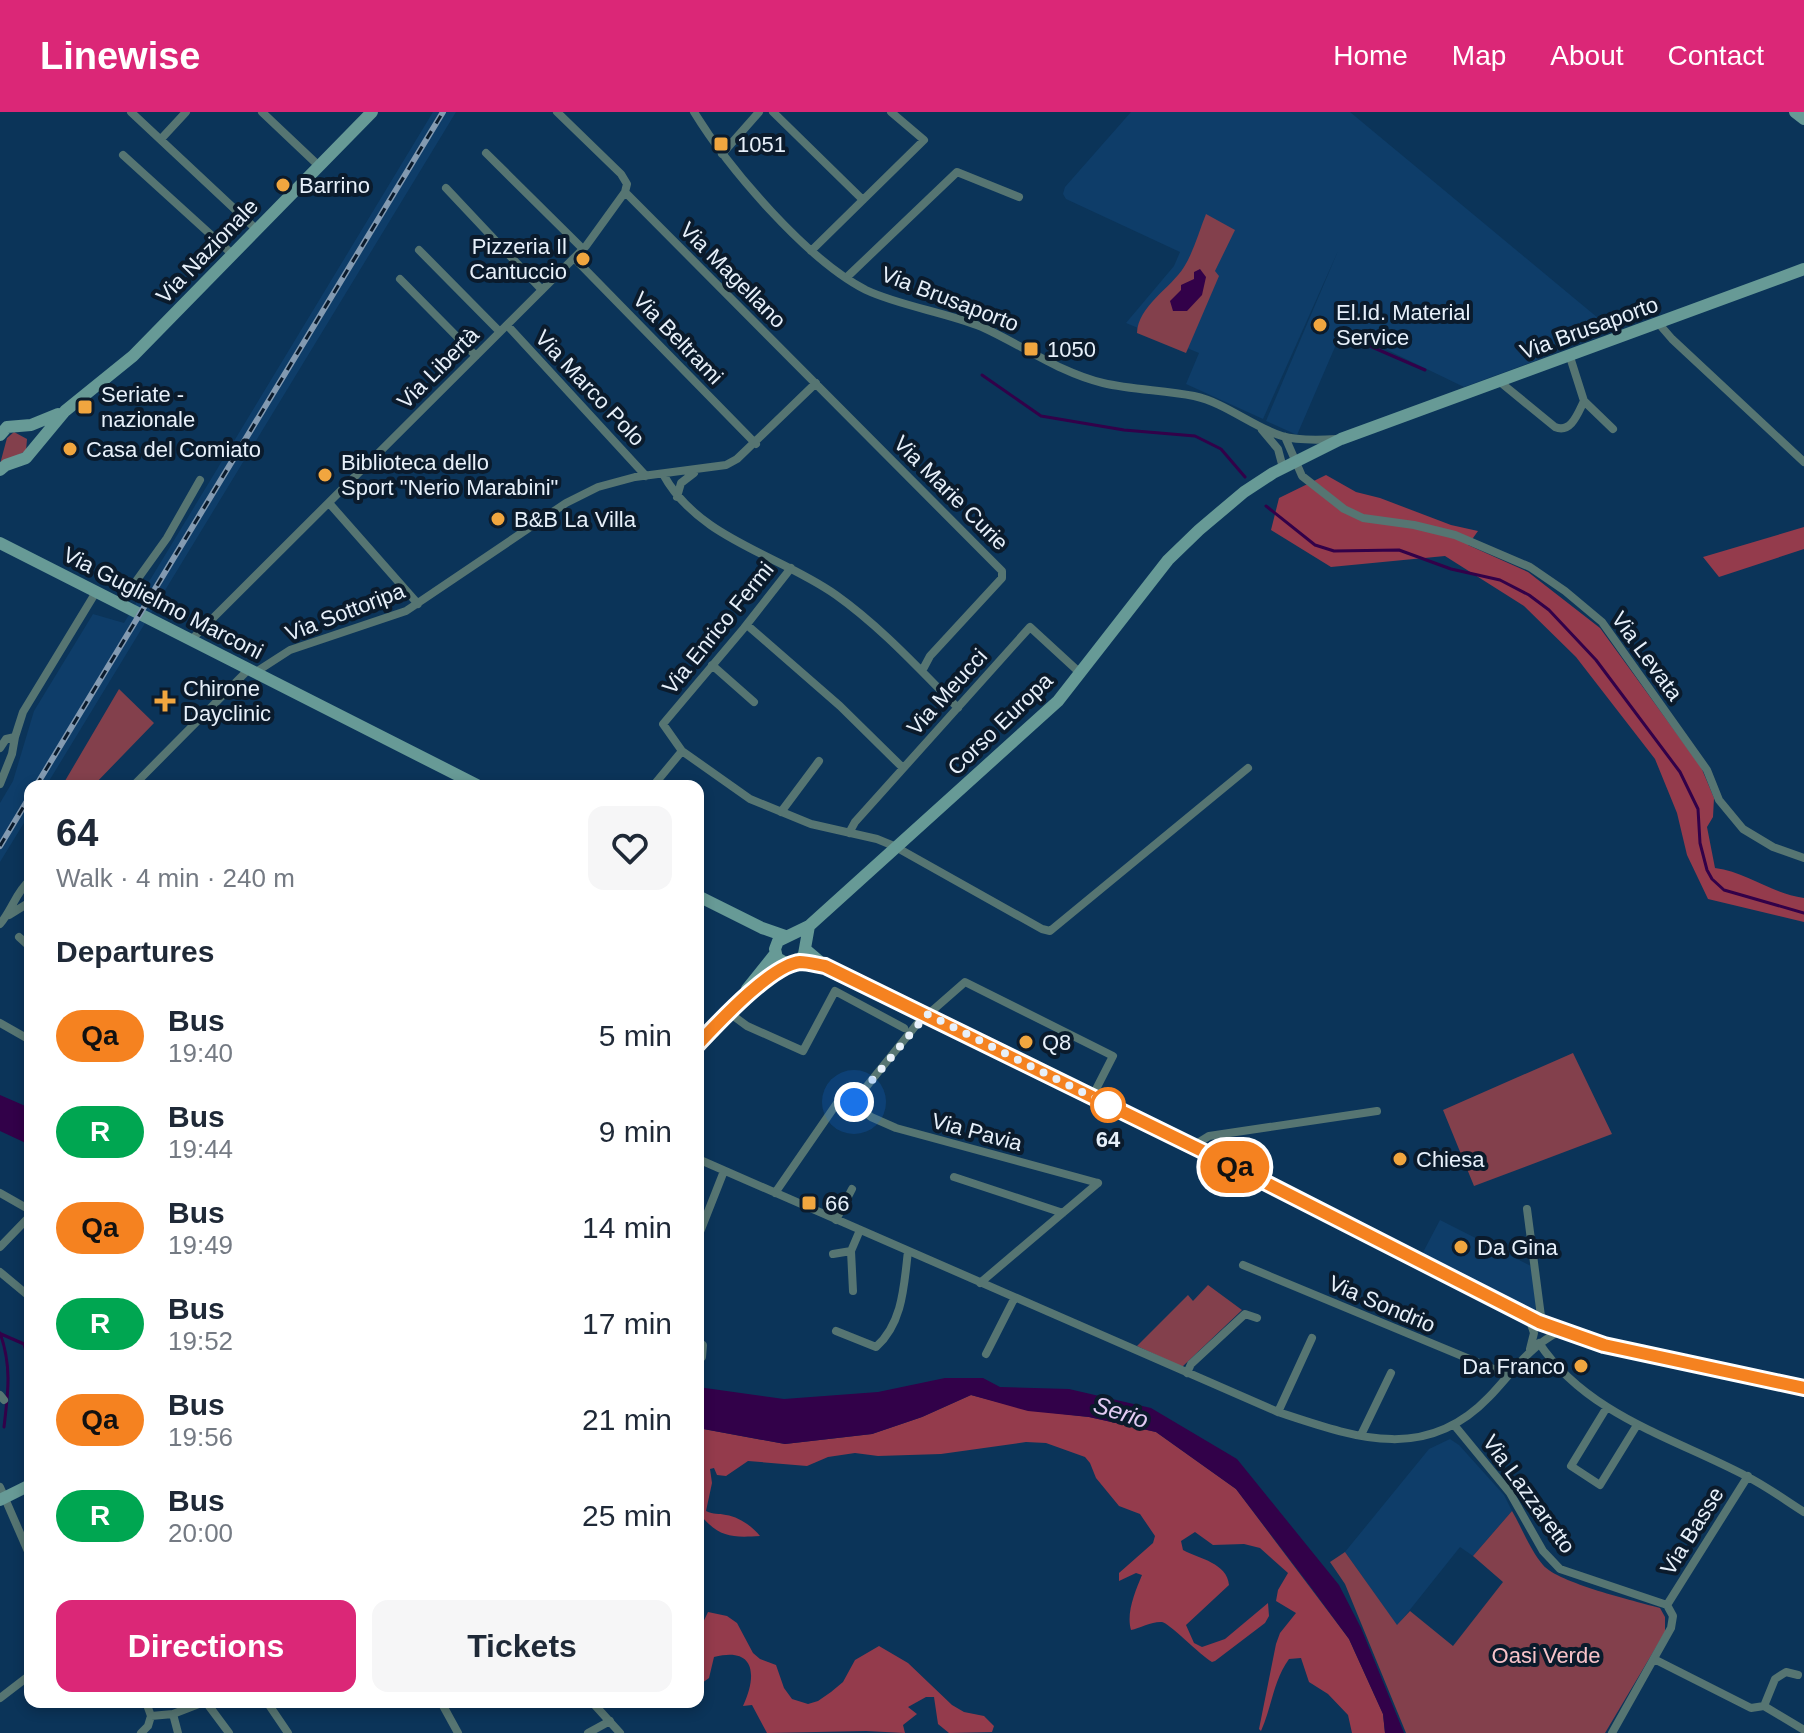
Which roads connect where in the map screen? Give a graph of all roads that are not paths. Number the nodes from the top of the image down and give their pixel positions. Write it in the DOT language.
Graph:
graph roads {
  1 [pos="131,112"];
  2 [pos="186,112"];
  3 [pos="262,112"];
  4 [pos="372,112"];
  5 [pos="557,112"];
  6 [pos="694,112"];
  7 [pos="759,112"];
  8 [pos="773,112"];
  9 [pos="891,112"];
  10 [pos="1795,112"];
  11 [pos="1804,119"];
  12 [pos="161,139"];
  13 [pos="486,153"];
  14 [pos="722,154"];
  15 [pos="123,155"];
  16 [pos="319,166"];
  17 [pos="446,188"];
  18 [pos="625,192"];
  19 [pos="1019,197"];
  20 [pos="863,200"];
  21 [pos="256,229"];
  22 [pos="583,249"];
  23 [pos="419,250"];
  24 [pos="811,251"];
  25 [pos="232,254"];
  26 [pos="574,258"];
  27 [pos="1804,269"];
  28 [pos="846,278"];
  29 [pos="400,279"];
  30 [pos="542,290"];
  31 [pos="1659,324"];
  32 [pos="504,328"];
  33 [pos="476,356"];
  34 [pos="1570,357"];
  35 [pos="1500,382"];
  36 [pos="816,383"];
  37 [pos="1584,401"];
  38 [pos="65,411"];
  39 [pos="22,424"];
  40 [pos="1255,424"];
  41 [pos="2,428"];
  42 [pos="1613,429"];
  43 [pos="1285,437"];
  44 [pos="1341,439"];
  45 [pos="756,444"];
  46 [pos="34,445"];
  47 [pos="1804,462"];
  48 [pos="1289,465"];
  49 [pos="0,470"];
  50 [pos="700,470"];
  51 [pos="663,474"];
  52 [pos="646,476"];
  53 [pos="200,480"];
  54 [pos="677,497"];
  55 [pos="329,503"];
  56 [pos="1199,530"];
  57 [pos="0,543"];
  58 [pos="791,568"];
  59 [pos="96,592"];
  60 [pos="418,604"];
  61 [pos="119,605"];
  62 [pos="747,625"];
  63 [pos="191,640"];
  64 [pos="712,665"];
  65 [pos="252,671"];
  66 [pos="922,671"];
  67 [pos="1079,672"];
  68 [pos="754,702"];
  69 [pos="958,708"];
  70 [pos="15,737"];
  71 [pos="0,748"];
  72 [pos="682,751"];
  73 [pos="819,761"];
  74 [pos="903,768"];
  75 [pos="1248,768"];
  76 [pos="139,780"];
  77 [pos="467,780"];
  78 [pos="658,780"];
  79 [pos="0,784"];
  80 [pos="781,812"];
  81 [pos="849,833"];
  82 [pos="894,846"];
  83 [pos="1804,858"];
  84 [pos="24,887"];
  85 [pos="17,896"];
  86 [pos="704,899"];
  87 [pos="24,902"];
  88 [pos="24,906"];
  89 [pos="8,915"];
  90 [pos="0,924"];
  91 [pos="809,926"];
  92 [pos="762,928"];
  93 [pos="788,936"];
  94 [pos="19,937"];
  95 [pos="24,941"];
  96 [pos="804,947"];
  97 [pos="775,952"];
  98 [pos="794,964"];
  99 [pos="825,966"];
  100 [pos="728,1012"];
  101 [pos="927,1014"];
  102 [pos="0,1023"];
  103 [pos="904,1028"];
  104 [pos="24,1037"];
  105 [pos="704,1038"];
  106 [pos="1092,1097"];
  107 [pos="854,1102"];
  108 [pos="1377,1111"];
  109 [pos="1193,1146"];
  110 [pos="704,1162"];
  111 [pos="724,1171"];
  112 [pos="954,1177"];
  113 [pos="852,1189"];
  114 [pos="0,1193"];
  115 [pos="775,1193"];
  116 [pos="24,1209"];
  117 [pos="1527,1209"];
  118 [pos="1063,1213"];
  119 [pos="24,1220"];
  120 [pos="836,1220"];
  121 [pos="704,1222"];
  122 [pos="860,1230"];
  123 [pos="0,1247"];
  124 [pos="851,1251"];
  125 [pos="908,1251"];
  126 [pos="833,1254"];
  127 [pos="1243,1265"];
  128 [pos="0,1272"];
  129 [pos="980,1283"];
  130 [pos="853,1291"];
  131 [pos="24,1292"];
  132 [pos="1013,1300"];
  133 [pos="1257,1318"];
  134 [pos="1529,1318"];
  135 [pos="1542,1324"];
  136 [pos="836,1331"];
  137 [pos="1560,1331"];
  138 [pos="1312,1338"];
  139 [pos="1539,1343"];
  140 [pos="1529,1350"];
  141 [pos="986,1354"];
  142 [pos="1187,1373"];
  143 [pos="1391,1373"];
  144 [pos="1508,1375"];
  145 [pos="1804,1389"];
  146 [pos="1607,1407"];
  147 [pos="1278,1412"];
  148 [pos="1637,1425"];
  149 [pos="1455,1426"];
  150 [pos="1361,1435"];
  151 [pos="1748,1476"];
  152 [pos="24,1487"];
  153 [pos="2,1495"];
  154 [pos="1804,1512"];
  155 [pos="24,1543"];
  156 [pos="1667,1605"];
  157 [pos="1654,1659"];
  158 [pos="1798,1675"];
  159 [pos="24,1680"];
  160 [pos="0,1698"];
  161 [pos="1764,1706"];
  162 [pos="148,1708"];
  163 [pos="189,1708"];
  164 [pos="210,1708"];
  165 [pos="271,1708"];
  166 [pos="444,1708"];
  167 [pos="598,1708"];
  168 [pos="173,1714"];
  169 [pos="151,1716"];
  170 [pos="610,1721"];
  171 [pos="1804,1730"];
  172 [pos="141,1733"];
  173 [pos="178,1733"];
  174 [pos="229,1733"];
  175 [pos="288,1733"];
  176 [pos="458,1733"];
  177 [pos="588,1733"];
  178 [pos="620,1733"];
  179 [pos="1612,1733"];
  1 -- 12 [label="street"];
  2 -- 12 [label="street"];
  3 -- 16 [label="street"];
  4 -- 16 [label="main road, Via Nazionale"];
  5 -- 18 [label="street"];
  6 -- 14 [label="street, Via Brusaporto"];
  7 -- 14 [label="street"];
  8 -- 20 [label="street"];
  9 -- 20 [label="street"];
  10 -- 11 [label="main road"];
  12 -- 21 [label="street"];
  13 -- 22 [label="street"];
  14 -- 24 [label="street, Via Brusaporto"];
  15 -- 25 [label="street"];
  16 -- 21 [label="main road, Via Nazionale"];
  17 -- 30 [label="street"];
  18 -- 22 [label="street, Via Libertà"];
  18 -- 36 [label="street, Via Magellano"];
  19 -- 28 [label="street"];
  20 -- 24 [label="street"];
  21 -- 25 [label="main road, Via Nazionale"];
  22 -- 26 [label="street, Via Libertà"];
  23 -- 32 [label="street, Via Marco Polo"];
  24 -- 28 [label="street, Via Brusaporto"];
  25 -- 38 [label="main road, Via Nazionale"];
  26 -- 30 [label="street, Via Libertà"];
  26 -- 45 [label="street, Via Beltrami"];
  27 -- 31 [label="main road, Via Brusaporto"];
  28 -- 40 [label="street, Via Brusaporto"];
  29 -- 33 [label="street"];
  30 -- 32 [label="street, Via Libertà"];
  31 -- 34 [label="main road, Via Brusaporto"];
  31 -- 47 [label="street"];
  32 -- 33 [label="street, Via Libertà"];
  32 -- 52 [label="street, Via Marco Polo"];
  33 -- 55 [label="street, Via Libertà"];
  34 -- 35 [label="main road, Via Brusaporto"];
  34 -- 37 [label="street"];
  35 -- 37 [label="street"];
  35 -- 44 [label="main road, Via Brusaporto"];
  36 -- 45 [label="street, Via Sottoripa"];
  36 -- 66 [label="street, Via Marie Curie"];
  37 -- 42 [label="street"];
  38 -- 39 [label="main road, Via Nazionale"];
  38 -- 46 [label="main road, Via Nazionale"];
  39 -- 41 [label="main road, Via Nazionale"];
  39 -- 46 [label="main road"];
  40 -- 43 [label="street, Via Brusaporto"];
  40 -- 48 [label="street, Via Brusaporto"];
  43 -- 44 [label="street, Via Brusaporto"];
  43 -- 48 [label="street"];
  44 -- 48 [label="main road, Via Brusaporto"];
  45 -- 50 [label="street, Via Sottoripa"];
  46 -- 49 [label="main road, Via Nazionale"];
  48 -- 56 [label="main road, Via Brusaporto"];
  48 -- 83 [label="street, Via Levata"];
  50 -- 51 [label="street, Via Sottoripa"];
  50 -- 54 [label="street"];
  51 -- 52 [label="street, Via Sottoripa"];
  51 -- 54 [label="street"];
  52 -- 60 [label="street, Via Sottoripa"];
  53 -- 61 [label="street"];
  54 -- 58 [label="street"];
  55 -- 60 [label="street"];
  55 -- 63 [label="street, Via Libertà"];
  56 -- 67 [label="main road, Corso Europa"];
  57 -- 59 [label="main road, Via Guglielmo Marconi"];
  58 -- 62 [label="street, Via Enrico Fermi"];
  58 -- 66 [label="street"];
  59 -- 61 [label="main road, Via Guglielmo Marconi"];
  59 -- 70 [label="street"];
  60 -- 65 [label="street, Via Sottoripa"];
  61 -- 63 [label="main road, Via Guglielmo Marconi"];
  62 -- 64 [label="street, Via Enrico Fermi"];
  62 -- 74 [label="street"];
  63 -- 65 [label="main road, Via Guglielmo Marconi"];
  64 -- 68 [label="street"];
  64 -- 72 [label="street, Via Enrico Fermi"];
  65 -- 76 [label="street, Via Sottoripa"];
  65 -- 77 [label="main road, Via Guglielmo Marconi"];
  66 -- 69 [label="street"];
  67 -- 69 [label="street, Via Meucci"];
  67 -- 82 [label="main road, Corso Europa"];
  69 -- 74 [label="street, Via Meucci"];
  70 -- 71 [label="street"];
  70 -- 79 [label="street"];
  72 -- 78 [label="street"];
  72 -- 80 [label="street"];
  73 -- 80 [label="street"];
  74 -- 81 [label="street, Via Meucci"];
  75 -- 82 [label="street"];
  80 -- 81 [label="street"];
  81 -- 82 [label="street"];
  82 -- 91 [label="main road, Corso Europa"];
  84 -- 85 [label="street"];
  85 -- 87 [label="street"];
  85 -- 89 [label="street"];
  86 -- 92 [label="main road"];
  88 -- 89 [label="street"];
  89 -- 90 [label="street"];
  91 -- 93 [label="main road, Corso Europa"];
  91 -- 96 [label="main road, Corso Europa"];
  92 -- 93 [label="main road"];
  92 -- 97 [label="main road"];
  93 -- 96 [label="main road"];
  93 -- 97 [label="main road, Corso Europa"];
  94 -- 95 [label="street"];
  96 -- 98 [label="main road, Corso Europa"];
  96 -- 99 [label="main road"];
  97 -- 98 [label="main road"];
  97 -- 100 [label="main road, Corso Europa"];
  98 -- 99 [label="main road"];
  98 -- 100 [label="main road, Corso Europa"];
  99 -- 101 [label="main road"];
  100 -- 103 [label="street"];
  100 -- 105 [label="main road, Corso Europa"];
  101 -- 106 [label="main road"];
  101 -- 106 [label="street"];
  101 -- 107 [label="street"];
  102 -- 104 [label="street"];
  106 -- 109 [label="main road"];
  107 -- 115 [label="street"];
  107 -- 118 [label="street, Via Pavia"];
  108 -- 109 [label="street"];
  109 -- 134 [label="main road"];
  110 -- 111 [label="street"];
  111 -- 115 [label="street"];
  111 -- 121 [label="street"];
  112 -- 118 [label="street"];
  113 -- 120 [label="street"];
  114 -- 116 [label="street"];
  115 -- 120 [label="street"];
  117 -- 135 [label="street"];
  118 -- 129 [label="street"];
  119 -- 123 [label="street"];
  120 -- 122 [label="street"];
  122 -- 124 [label="street"];
  122 -- 125 [label="street"];
  124 -- 126 [label="street"];
  124 -- 130 [label="street"];
  125 -- 129 [label="street"];
  125 -- 136 [label="street"];
  127 -- 144 [label="street, Via Sondrio"];
  128 -- 131 [label="street"];
  129 -- 132 [label="street"];
  132 -- 141 [label="street"];
  132 -- 142 [label="street"];
  133 -- 142 [label="street"];
  134 -- 135 [label="main road"];
  134 -- 140 [label="street"];
  135 -- 137 [label="main road"];
  137 -- 139 [label="street"];
  137 -- 145 [label="main road"];
  138 -- 147 [label="street"];
  139 -- 140 [label="street"];
  139 -- 146 [label="street, Via Basse"];
  140 -- 144 [label="street"];
  142 -- 147 [label="street"];
  143 -- 150 [label="street"];
  144 -- 149 [label="street"];
  146 -- 148 [label="street, Via Basse"];
  146 -- 148 [label="street"];
  147 -- 150 [label="street"];
  148 -- 151 [label="street, Via Basse"];
  149 -- 150 [label="street"];
  149 -- 156 [label="street, Via Lazzaretto"];
  151 -- 154 [label="street, Via Basse"];
  151 -- 156 [label="street, Via Basse"];
  152 -- 153 [label="main road"];
  153 -- 155 [label="street"];
  156 -- 157 [label="street"];
  157 -- 161 [label="street"];
  157 -- 179 [label="street"];
  158 -- 161 [label="street"];
  159 -- 160 [label="street"];
  161 -- 171 [label="street"];
  162 -- 169 [label="street"];
  163 -- 168 [label="street"];
  164 -- 174 [label="street"];
  165 -- 175 [label="street"];
  166 -- 176 [label="street"];
  167 -- 170 [label="street"];
  168 -- 169 [label="street"];
  168 -- 173 [label="street"];
  169 -- 172 [label="street"];
  170 -- 177 [label="street"];
  170 -- 178 [label="street"];
}
